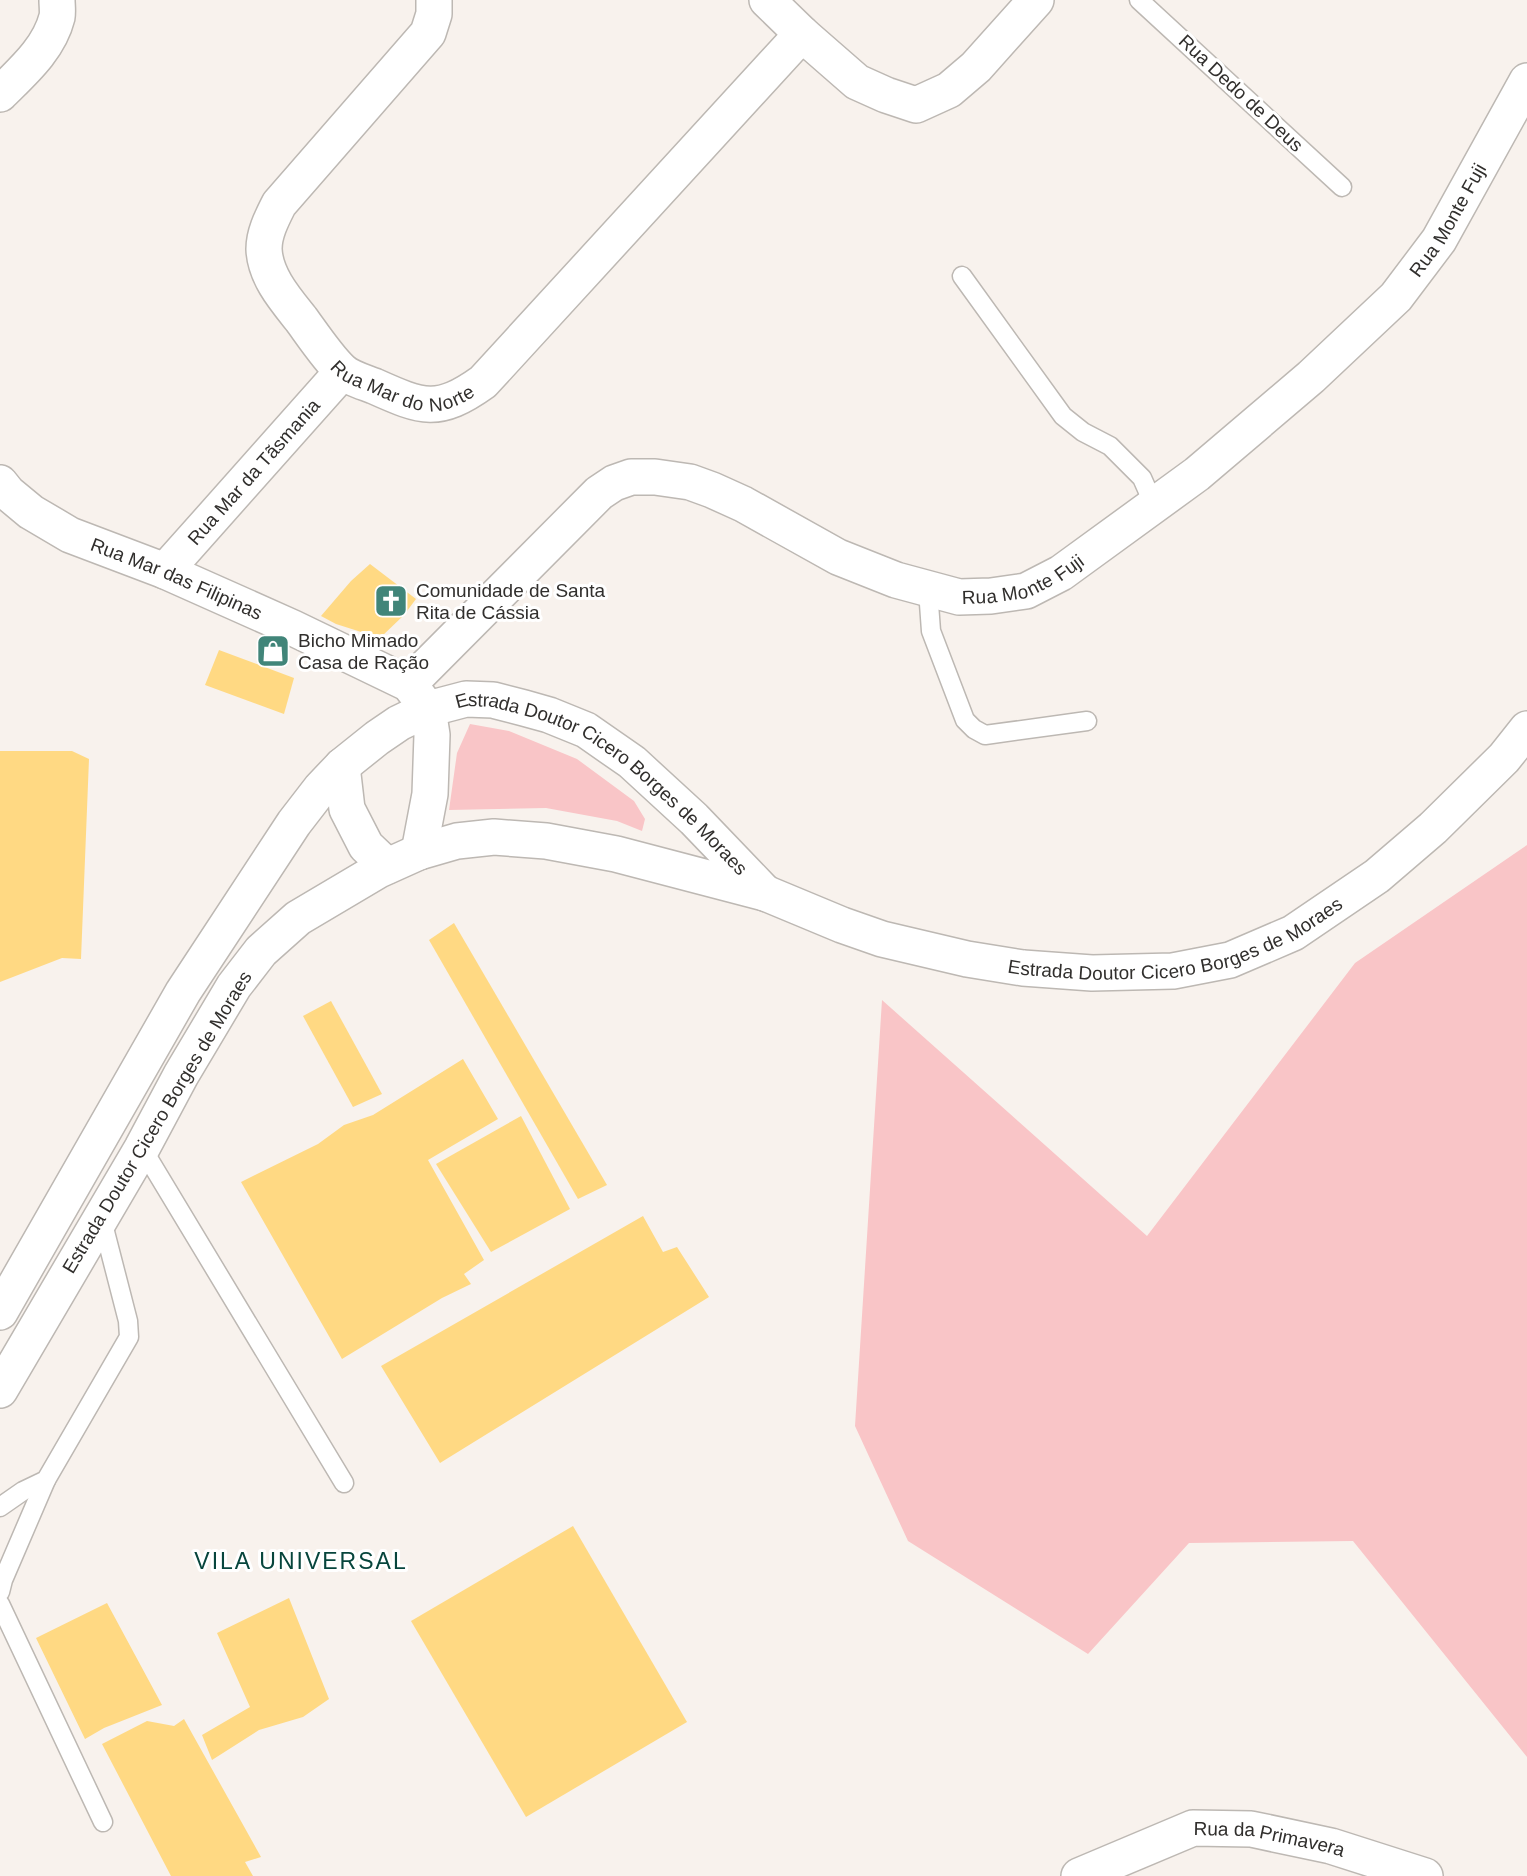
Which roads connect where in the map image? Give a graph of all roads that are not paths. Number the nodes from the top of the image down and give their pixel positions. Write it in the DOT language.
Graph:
graph roads {
  1 [pos="57,0"];
  2 [pos="435,0"];
  3 [pos="767,0"];
  4 [pos="1036,0"];
  5 [pos="1139,0"];
  6 [pos="802,34"];
  7 [pos="1527,81"];
  8 [pos="0,94"];
  9 [pos="1342,187"];
  10 [pos="962,276"];
  11 [pos="342,372"];
  12 [pos="0,483"];
  13 [pos="1154,505"];
  14 [pos="165,571"];
  15 [pos="928,590"];
  16 [pos="418,697"];
  17 [pos="1087,721"];
  18 [pos="1527,729"];
  19 [pos="342,766"];
  20 [pos="419,852"];
  21 [pos="387,866"];
  22 [pos="765,893"];
  23 [pos="142,1148"];
  24 [pos="101,1215"];
  25 [pos="0,1312"];
  26 [pos="0,1390"];
  27 [pos="46,1480"];
  28 [pos="344,1483"];
  29 [pos="0,1507"];
  30 [pos="0,1592"];
  31 [pos="0,1604"];
  32 [pos="103,1822"];
  33 [pos="1079,1876"];
  34 [pos="1425,1876"];
  1 -- 8 [label="street"];
  2 -- 11 [label="street, Rua Mar do Norte"];
  3 -- 6 [label="street"];
  4 -- 6 [label="street"];
  5 -- 9 [label="lane, Rua Dedo de Deus"];
  6 -- 11 [label="street, Rua Mar do Norte"];
  7 -- 13 [label="street, Rua Monte Fuji"];
  10 -- 13 [label="lane"];
  11 -- 14 [label="street, Rua Mar da Tãsmania"];
  12 -- 14 [label="street, Rua Mar das Filipinas"];
  13 -- 15 [label="street, Rua Monte Fuji"];
  14 -- 16 [label="street, Rua Mar das Filipinas"];
  15 -- 16 [label="street, Rua Monte Fuji"];
  15 -- 17 [label="lane"];
  16 -- 19 [label="street, Estrada Doutor Cicero Borges de Moraes"];
  16 -- 20 [label="street, Estrada Doutor Cicero Borges de Moraes"];
  16 -- 22 [label="street, Estrada Doutor Cicero Borges de Moraes"];
  18 -- 22 [label="street, Estrada Doutor Cicero Borges de Moraes"];
  19 -- 21 [label="street"];
  19 -- 25 [label="street, Estrada Doutor Cicero Borges de Moraes"];
  20 -- 21 [label="street, Estrada Doutor Cicero Borges de Moraes"];
  20 -- 22 [label="street, Estrada Doutor Cicero Borges de Moraes"];
  21 -- 23 [label="street, Estrada Doutor Cicero Borges de Moraes"];
  23 -- 24 [label="street, Estrada Doutor Cicero Borges de Moraes"];
  23 -- 28 [label="lane"];
  24 -- 26 [label="street, Estrada Doutor Cicero Borges de Moraes"];
  24 -- 27 [label="lane"];
  27 -- 29 [label="lane"];
  27 -- 30 [label="lane"];
  31 -- 32 [label="lane"];
  33 -- 34 [label="street, Rua da Primavera"];
}
